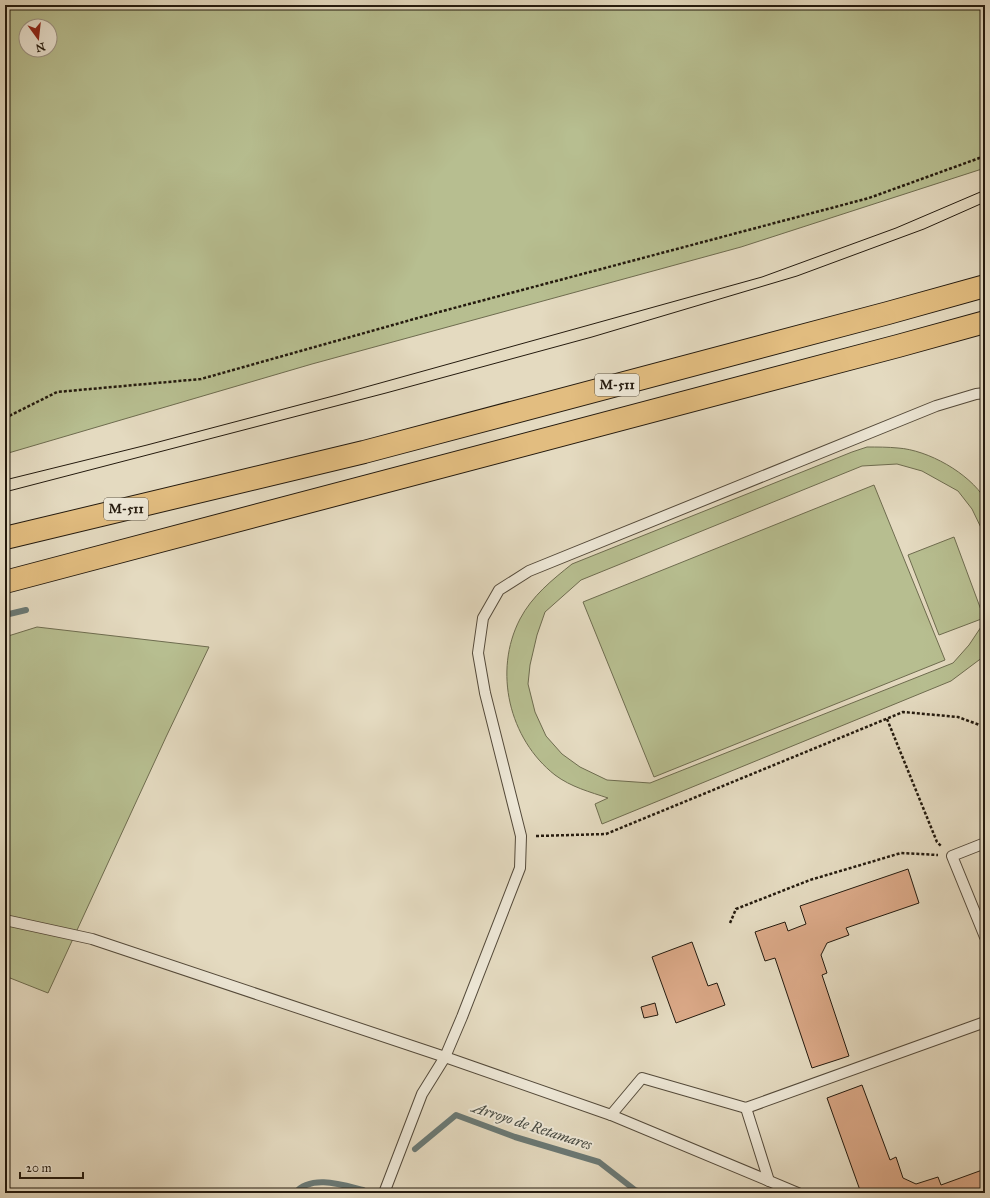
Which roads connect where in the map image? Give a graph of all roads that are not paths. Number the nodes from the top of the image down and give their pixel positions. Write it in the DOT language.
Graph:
graph roads {
  1 [pos="985,286"];
  2 [pos="985,322"];
  3 [pos="985,393"];
  4 [pos="5,538"];
  5 [pos="34,575"];
  6 [pos="5,582"];
  7 [pos="5,585"];
  8 [pos="985,843"];
  9 [pos="5,920"];
  10 [pos="985,937"];
  11 [pos="985,1022"];
  12 [pos="445,1058"];
  13 [pos="746,1108"];
  14 [pos="611,1115"];
  15 [pos="770,1181"];
  16 [pos="384,1193"];
  17 [pos="798,1193"];
  1 -- 4 [label="highway, M-511"];
  2 -- 5 [label="highway, M-511"];
  3 -- 12 [label="lane"];
  5 -- 6 [label="highway, M-511"];
  5 -- 7 [label="highway"];
  8 -- 10 [label="lane"];
  9 -- 12 [label="lane"];
  11 -- 13 [label="lane"];
  12 -- 14 [label="lane"];
  12 -- 16 [label="lane"];
  13 -- 14 [label="lane"];
  13 -- 15 [label="lane"];
  14 -- 15 [label="lane"];
  15 -- 17 [label="lane"];
}
